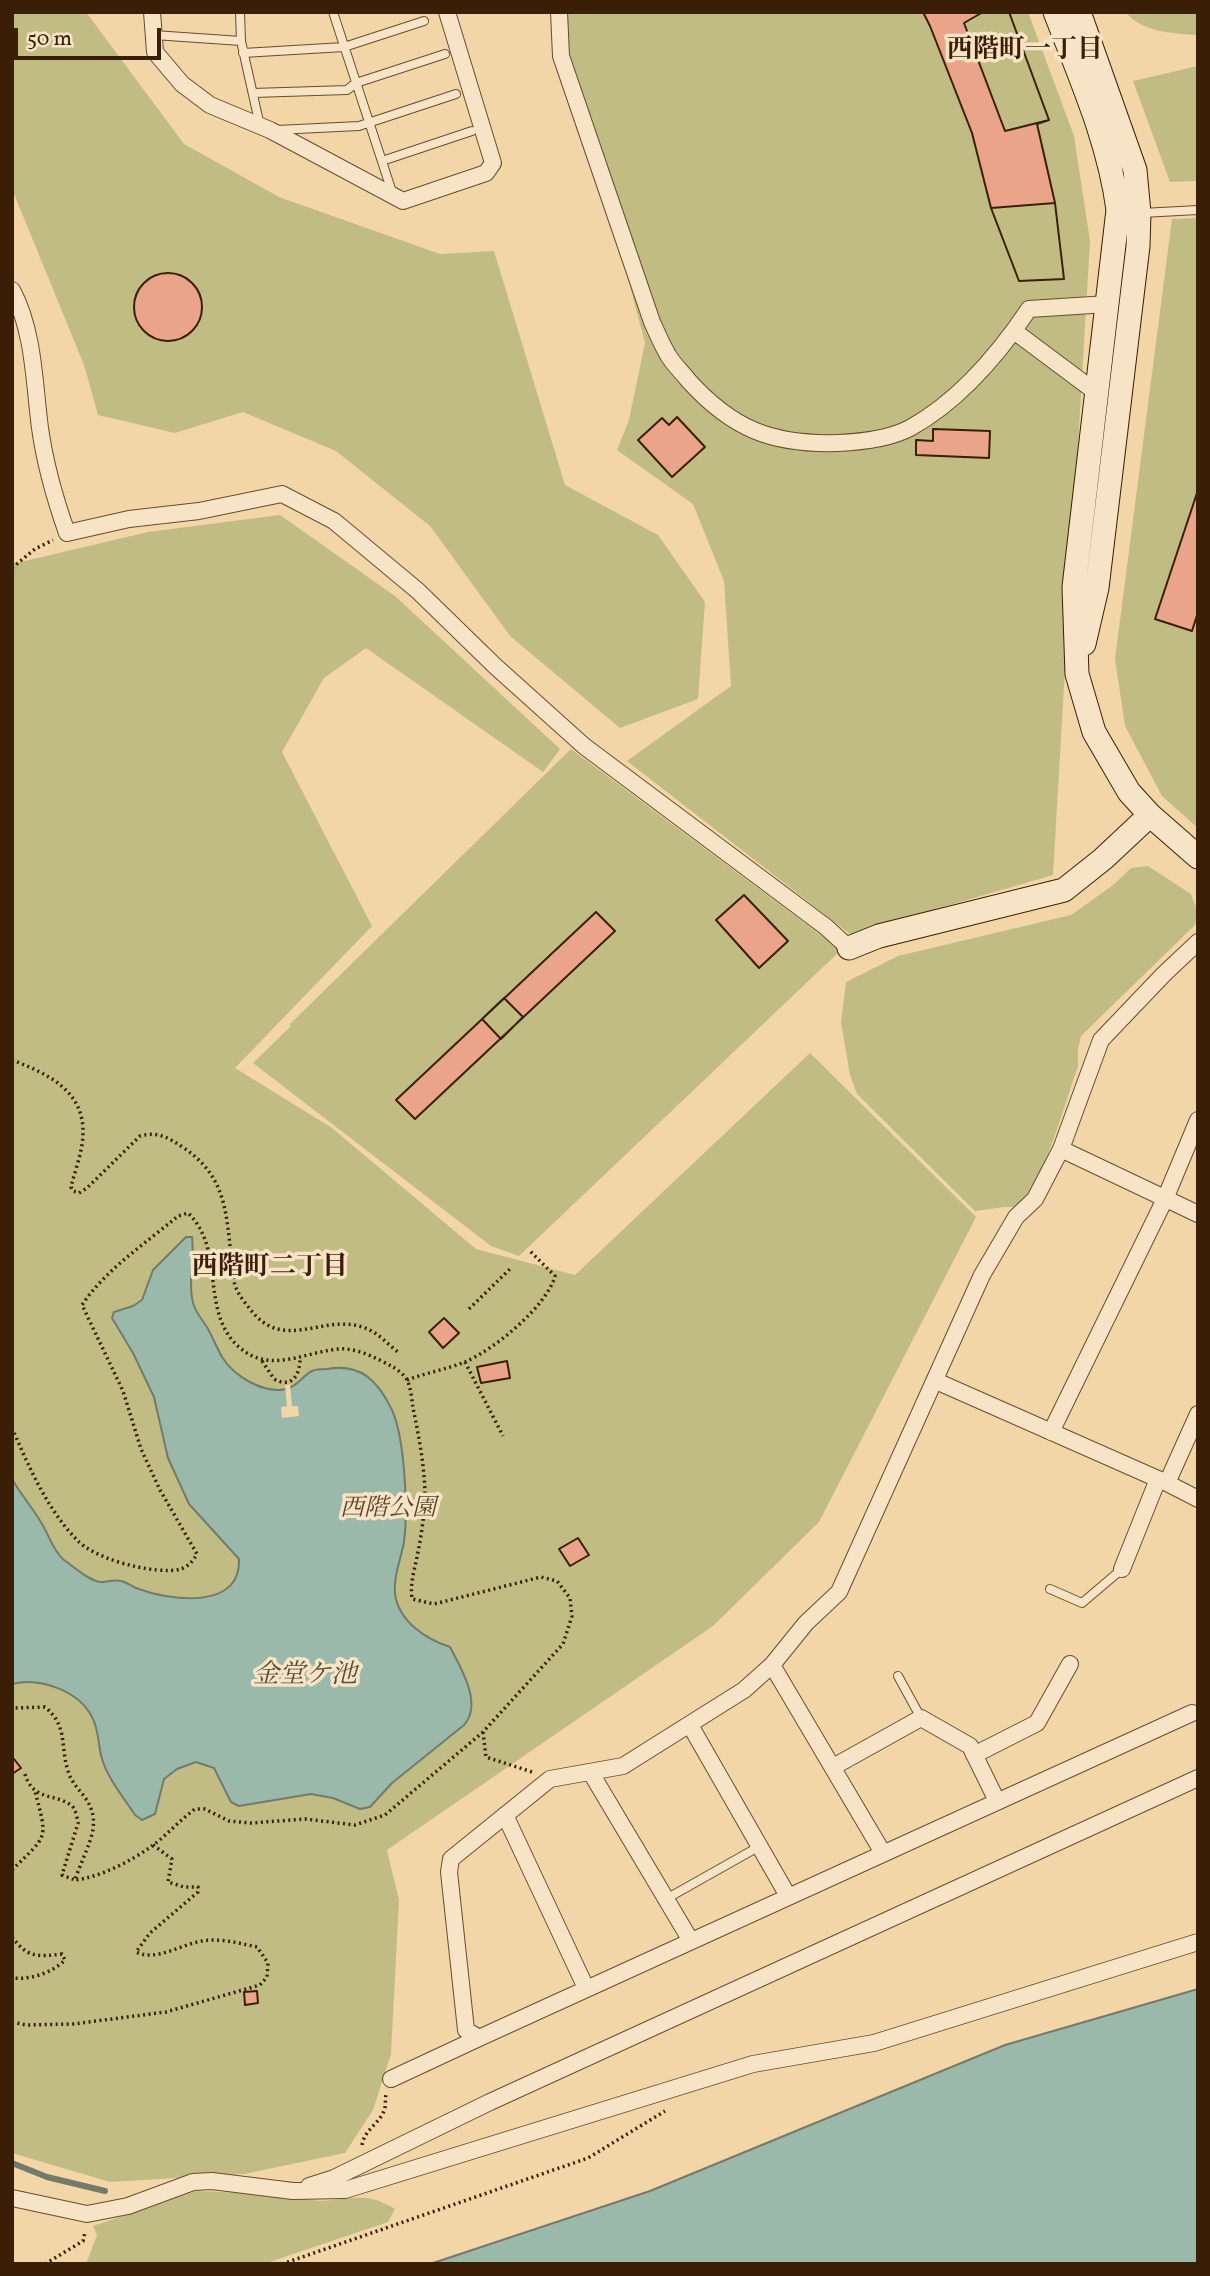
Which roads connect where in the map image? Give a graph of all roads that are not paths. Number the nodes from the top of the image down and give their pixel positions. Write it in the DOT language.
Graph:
graph roads {
  1 [pos="152,12"];
  2 [pos="240,12"];
  3 [pos="333,12"];
  4 [pos="447,12"];
  5 [pos="559,12"];
  6 [pos="1055,12"];
  7 [pos="1079,12"];
  8 [pos="424,21"];
  9 [pos="154,35"];
  10 [pos="240,41"];
  11 [pos="344,47"];
  12 [pos="243,53"];
  13 [pos="445,54"];
  14 [pos="356,83"];
  15 [pos="253,93"];
  16 [pos="456,94"];
  17 [pos="369,123"];
  18 [pos="265,128"];
  19 [pos="472,131"];
  20 [pos="382,161"];
  21 [pos="394,197"];
  22 [pos="1198,210"];
  23 [pos="1139,214"];
  24 [pos="14,299"];
  25 [pos="1108,304"];
  26 [pos="1014,331"];
  27 [pos="1097,393"];
  28 [pos="1077,674"];
  29 [pos="1150,815"];
  30 [pos="1198,857"];
  31 [pos="1198,942"];
  32 [pos="849,948"];
  33 [pos="1198,1119"];
  34 [pos="1061,1149"];
  35 [pos="1165,1199"];
  36 [pos="1198,1214"];
  37 [pos="936,1381"];
  38 [pos="1198,1414"];
  39 [pos="1051,1432"];
  40 [pos="1162,1481"];
  41 [pos="1198,1499"];
  42 [pos="1122,1569"];
  43 [pos="1050,1589"];
  44 [pos="1070,1664"];
  45 [pos="772,1665"];
  46 [pos="898,1676"];
  47 [pos="1192,1713"];
  48 [pos="921,1717"];
  49 [pos="690,1725"];
  50 [pos="974,1755"];
  51 [pos="833,1767"];
  52 [pos="591,1773"];
  53 [pos="1198,1778"];
  54 [pos="997,1801"];
  55 [pos="505,1815"];
  56 [pos="760,1846"];
  57 [pos="883,1853"];
  58 [pos="789,1896"];
  59 [pos="666,1899"];
  60 [pos="691,1941"];
  61 [pos="1198,1942"];
  62 [pos="586,1988"];
  63 [pos="479,2038"];
  64 [pos="391,2079"];
  65 [pos="293,2191"];
  66 [pos="12,2198"];
  1 -- 9 [label="street"];
  2 -- 10 [label="lane"];
  3 -- 11 [label="lane"];
  4 -- 21 [label="street"];
  5 -- 26 [label="street"];
  6 -- 25 [label="street"];
  7 -- 23 [label="street"];
  8 -- 11 [label="lane"];
  9 -- 10 [label="lane"];
  9 -- 18 [label="street"];
  10 -- 12 [label="lane"];
  11 -- 12 [label="lane"];
  11 -- 14 [label="lane"];
  12 -- 15 [label="lane"];
  13 -- 14 [label="lane"];
  14 -- 15 [label="lane"];
  14 -- 17 [label="lane"];
  15 -- 18 [label="lane"];
  16 -- 17 [label="lane"];
  17 -- 18 [label="lane"];
  17 -- 20 [label="lane"];
  18 -- 21 [label="street"];
  19 -- 20 [label="lane"];
  20 -- 21 [label="lane"];
  22 -- 23 [label="lane"];
  23 -- 28 [label="street"];
  24 -- 32 [label="street"];
  25 -- 26 [label="street"];
  25 -- 27 [label="street"];
  26 -- 27 [label="street"];
  27 -- 28 [label="street"];
  28 -- 29 [label="street"];
  29 -- 30 [label="street"];
  29 -- 32 [label="street"];
  31 -- 34 [label="street"];
  33 -- 35 [label="street"];
  34 -- 35 [label="street"];
  34 -- 37 [label="street"];
  35 -- 36 [label="street"];
  35 -- 39 [label="street"];
  37 -- 39 [label="street"];
  37 -- 45 [label="street"];
  38 -- 40 [label="street"];
  39 -- 40 [label="street"];
  40 -- 41 [label="street"];
  40 -- 42 [label="street"];
  42 -- 43 [label="lane"];
  44 -- 50 [label="street"];
  45 -- 49 [label="street"];
  45 -- 51 [label="street"];
  46 -- 48 [label="lane"];
  47 -- 54 [label="street"];
  48 -- 50 [label="street"];
  48 -- 51 [label="street"];
  49 -- 52 [label="street"];
  49 -- 56 [label="street"];
  50 -- 54 [label="street"];
  51 -- 57 [label="street"];
  52 -- 55 [label="street"];
  52 -- 59 [label="street"];
  53 -- 65 [label="street"];
  54 -- 57 [label="street"];
  55 -- 62 [label="street"];
  55 -- 63 [label="street"];
  56 -- 58 [label="street"];
  56 -- 59 [label="lane"];
  57 -- 58 [label="street"];
  58 -- 60 [label="street"];
  59 -- 60 [label="street"];
  60 -- 62 [label="street"];
  61 -- 65 [label="street"];
  62 -- 63 [label="street"];
  63 -- 64 [label="street"];
  65 -- 66 [label="street"];
}
